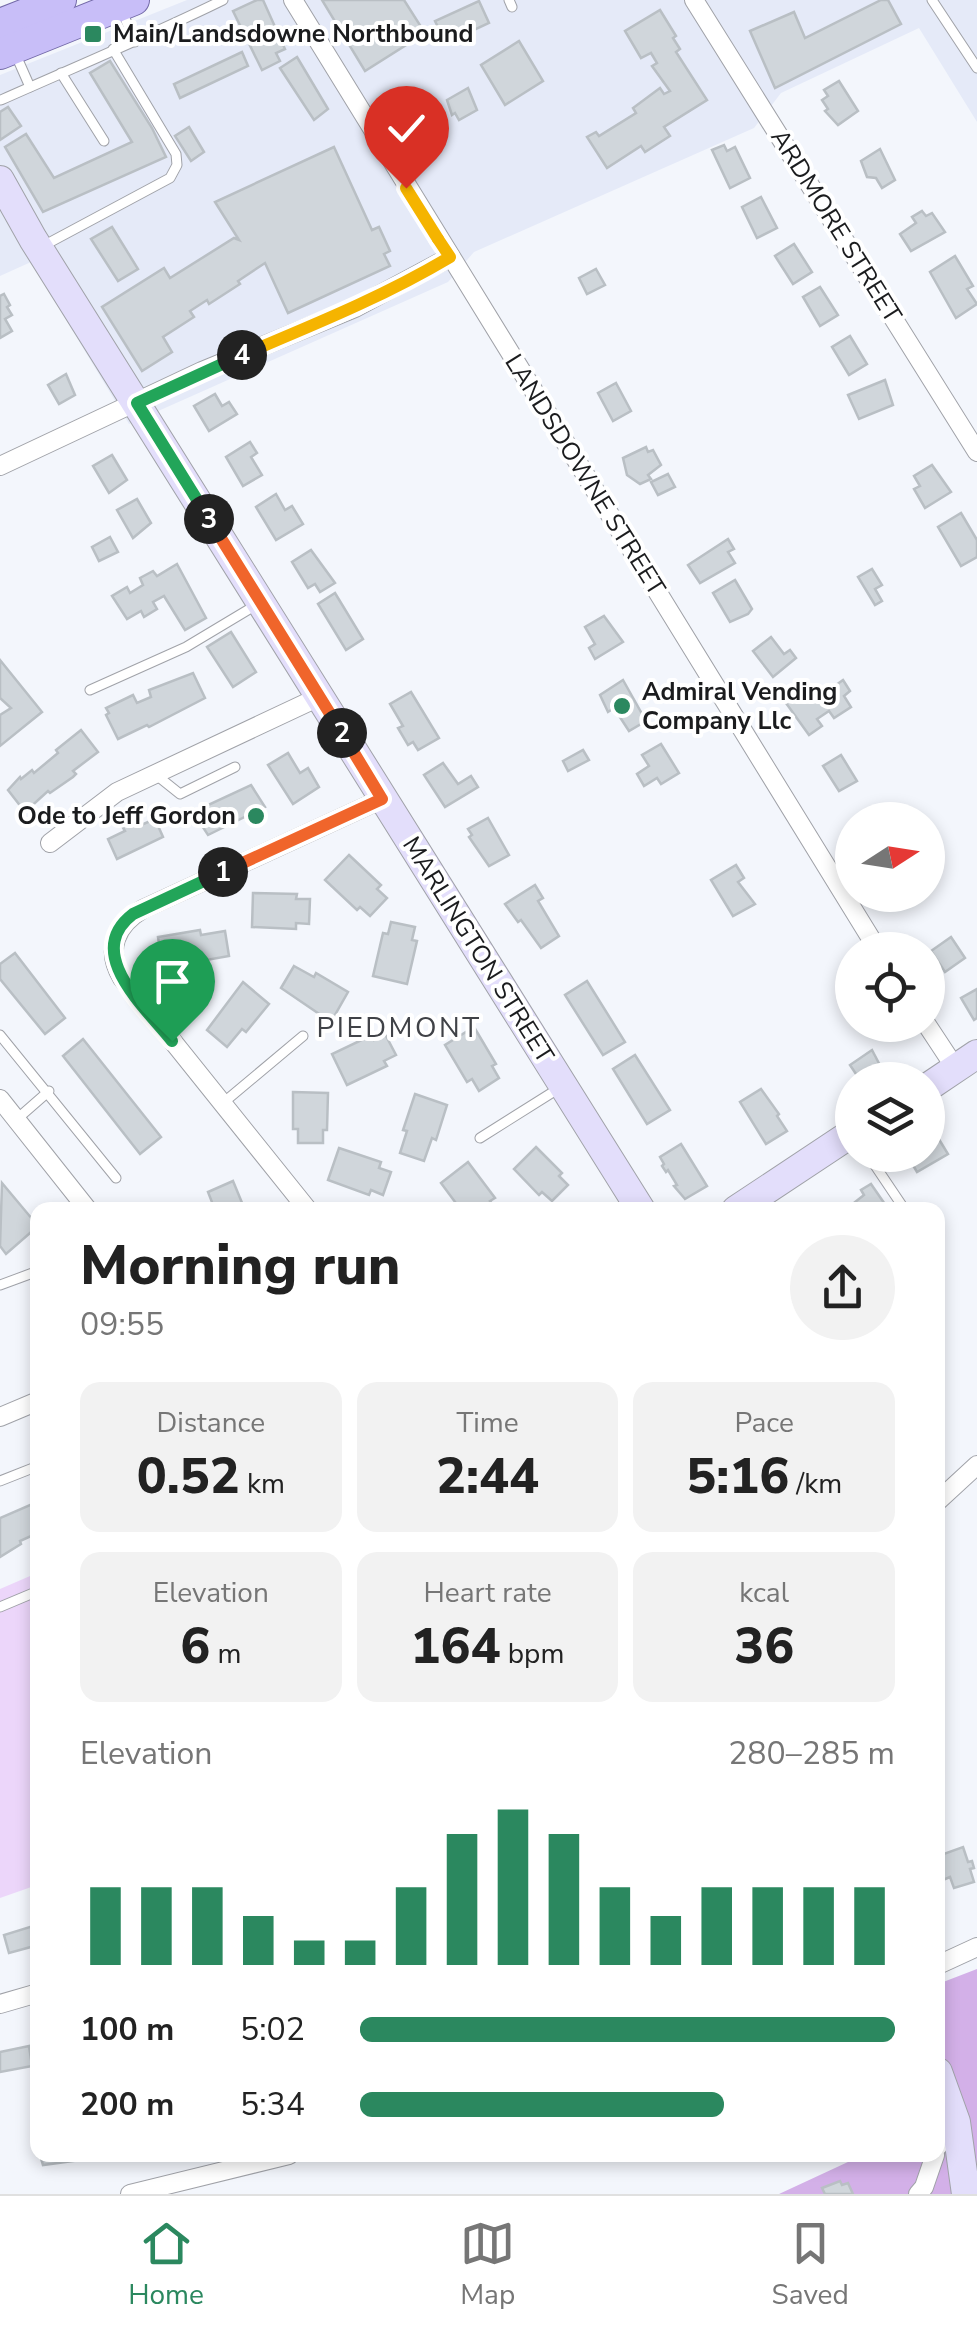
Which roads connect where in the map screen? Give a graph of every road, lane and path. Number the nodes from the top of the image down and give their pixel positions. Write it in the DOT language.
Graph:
graph roads {
  1 [pos="60,0"];
  2 [pos="223,0"];
  3 [pos="292,0"];
  4 [pos="694,0"];
  5 [pos="932,0"];
  6 [pos="127,3"];
  7 [pos="4,42"];
  8 [pos="134,42"];
  9 [pos="113,49"];
  10 [pos="977,68"];
  11 [pos="61,73"];
  12 [pos="30,87"];
  13 [pos="1,100"];
  14 [pos="104,142"];
  15 [pos="0,180"];
  16 [pos="39,248"];
  17 [pos="450,257"];
  18 [pos="137,403"];
  19 [pos="977,452"];
  20 [pos="0,466"];
  21 [pos="260,602"];
  22 [pos="90,690"];
  23 [pos="319,696"];
  24 [pos="235,767"];
  25 [pos="153,773"];
  26 [pos="382,799"];
  27 [pos="50,843"];
  28 [pos="867,932"];
  29 [pos="0,1035"];
  30 [pos="303,1036"];
  31 [pos="945,1042"];
  32 [pos="966,1061"];
  33 [pos="945,1075"];
  34 [pos="564,1086"];
  35 [pos="48,1091"];
  36 [pos="0,1098"];
  37 [pos="222,1104"];
  38 [pos="16,1120"];
  39 [pos="480,1138"];
  40 [pos="835,1144"];
  41 [pos="879,1172"];
  42 [pos="116,1178"];
  43 [pos="82,1202"];
  44 [pos="302,1202"];
  45 [pos="636,1202"];
  46 [pos="748,1202"];
  47 [pos="900,1202"];
  48 [pos="30,1274"];
  49 [pos="0,1285"];
  50 [pos="30,1404"];
  51 [pos="0,1417"];
  52 [pos="977,1465"];
  53 [pos="30,1469"];
  54 [pos="0,1482"];
  55 [pos="945,1494"];
  56 [pos="30,1594"];
  57 [pos="0,1607"];
  58 [pos="977,1947"];
  59 [pos="945,1962"];
  60 [pos="30,1995"];
  61 [pos="0,2004"];
  62 [pos="945,2091"];
  63 [pos="260,2162"];
  64 [pos="933,2162"];
  65 [pos="130,2194"];
  66 [pos="918,2194"];
  67 [pos="966,2194"];
  1 -- 7 [label="main road"];
  2 -- 8 [label="lane"];
  3 -- 17 [label="street, LANDSDOWNE STREET"];
  4 -- 19 [label="street, ARDMORE STREET"];
  5 -- 10 [label="lane"];
  6 -- 7 [label="main road"];
  6 -- 8 [label="lane"];
  7 -- 12 [label="lane"];
  8 -- 9 [label="lane"];
  9 -- 11 [label="lane"];
  9 -- 16 [label="lane"];
  11 -- 12 [label="lane"];
  11 -- 14 [label="lane"];
  12 -- 13 [label="lane"];
  15 -- 16 [label="street, MARLINGTON STREET"];
  16 -- 18 [label="street, MARLINGTON STREET"];
  17 -- 18 [label="street"];
  17 -- 28 [label="street, LANDSDOWNE STREET"];
  18 -- 20 [label="street"];
  18 -- 21 [label="street, MARLINGTON STREET"];
  21 -- 22 [label="lane"];
  21 -- 23 [label="street, MARLINGTON STREET"];
  23 -- 25 [label="street"];
  23 -- 26 [label="street, MARLINGTON STREET"];
  24 -- 25 [label="lane"];
  25 -- 27 [label="street"];
  26 -- 34 [label="street, MARLINGTON STREET"];
  26 -- 37 [label="street"];
  29 -- 35 [label="lane"];
  30 -- 37 [label="lane"];
  31 -- 32 [label="street"];
  32 -- 33 [label="street"];
  34 -- 39 [label="lane"];
  34 -- 45 [label="street, MARLINGTON STREET"];
  35 -- 38 [label="lane"];
  35 -- 42 [label="lane"];
  36 -- 38 [label="street"];
  37 -- 44 [label="street"];
  38 -- 43 [label="street"];
  40 -- 46 [label="street"];
  41 -- 47 [label="lane"];
  48 -- 49 [label="lane"];
  50 -- 51 [label="street"];
  52 -- 55 [label="street"];
  53 -- 54 [label="lane"];
  56 -- 57 [label="lane"];
  58 -- 59 [label="street"];
  60 -- 61 [label="street"];
  62 -- 67 [label="street"];
  63 -- 65 [label="street"];
  64 -- 66 [label="street"];
}
